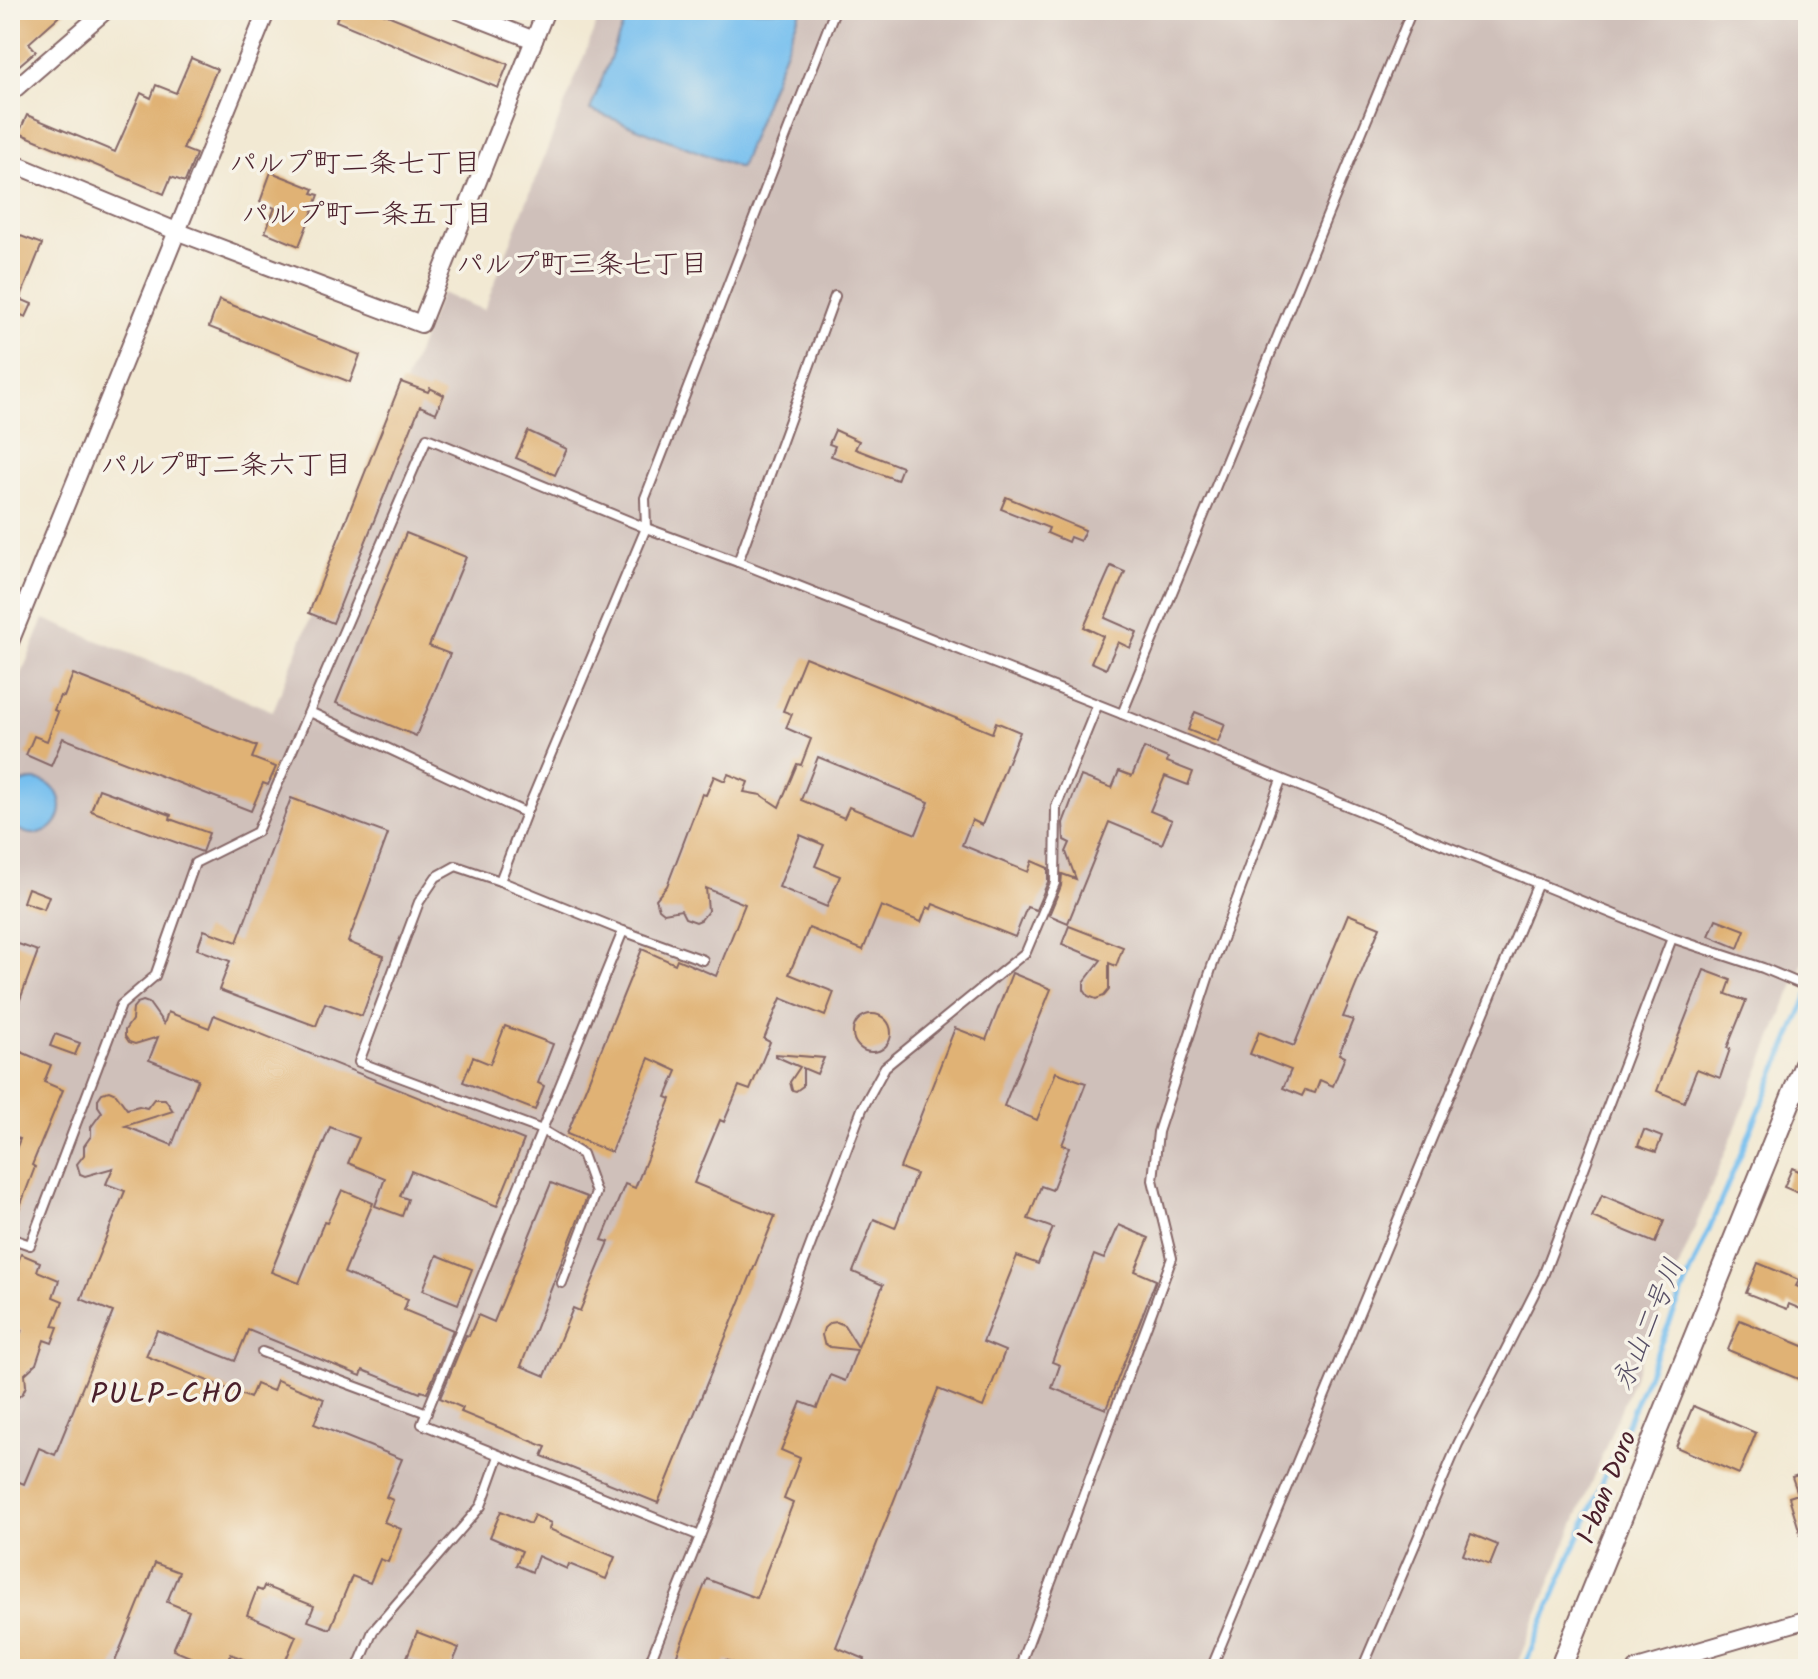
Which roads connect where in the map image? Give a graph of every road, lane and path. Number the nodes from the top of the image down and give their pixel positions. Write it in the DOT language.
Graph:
graph roads {
  1 [pos="106,10"];
  2 [pos="267,10"];
  3 [pos="457,10"];
  4 [pos="546,10"];
  5 [pos="835,10"];
  6 [pos="1412,10"];
  7 [pos="534,40"];
  8 [pos="10,93"];
  9 [pos="10,162"];
  10 [pos="176,231"];
  11 [pos="835,296"];
  12 [pos="646,528"];
  13 [pos="738,562"];
  14 [pos="10,642"];
  15 [pos="1097,706"];
  16 [pos="310,712"];
  17 [pos="1122,714"];
  18 [pos="1281,780"];
  19 [pos="526,813"];
  20 [pos="500,881"];
  21 [pos="1538,883"];
  22 [pos="623,931"];
  23 [pos="1672,938"];
  24 [pos="703,960"];
  25 [pos="1808,987"];
  26 [pos="1808,1057"];
  27 [pos="542,1130"];
  28 [pos="10,1238"];
  29 [pos="562,1283"];
  30 [pos="262,1352"];
  31 [pos="427,1413"];
  32 [pos="499,1456"];
  33 [pos="700,1536"];
  34 [pos="1808,1619"];
  35 [pos="1675,1664"];
  36 [pos="357,1669"];
  37 [pos="647,1669"];
  38 [pos="1021,1669"];
  39 [pos="1211,1669"];
  40 [pos="1362,1669"];
  41 [pos="1560,1669"];
  42 [pos="1637,1669"];
  1 -- 8 [label="street"];
  2 -- 10 [label="street"];
  3 -- 7 [label="street"];
  4 -- 7 [label="street"];
  5 -- 12 [label="lane"];
  6 -- 17 [label="lane"];
  7 -- 10 [label="street"];
  9 -- 10 [label="street"];
  10 -- 14 [label="street"];
  11 -- 13 [label="lane"];
  12 -- 13 [label="lane"];
  12 -- 16 [label="lane"];
  12 -- 19 [label="lane"];
  13 -- 15 [label="lane"];
  15 -- 17 [label="lane"];
  15 -- 33 [label="lane"];
  16 -- 19 [label="lane"];
  16 -- 28 [label="lane"];
  17 -- 18 [label="lane"];
  18 -- 21 [label="lane"];
  18 -- 38 [label="lane"];
  19 -- 20 [label="lane"];
  20 -- 22 [label="lane"];
  20 -- 27 [label="lane"];
  21 -- 23 [label="lane"];
  21 -- 39 [label="lane"];
  22 -- 24 [label="lane"];
  22 -- 27 [label="lane"];
  23 -- 25 [label="lane"];
  23 -- 40 [label="lane"];
  26 -- 41 [label="street, 1-ban Doro"];
  27 -- 29 [label="lane"];
  27 -- 31 [label="lane"];
  30 -- 31 [label="lane"];
  31 -- 32 [label="lane"];
  32 -- 33 [label="lane"];
  32 -- 36 [label="lane"];
  33 -- 37 [label="lane"];
  34 -- 35 [label="street"];
  35 -- 42 [label="street"];
}
